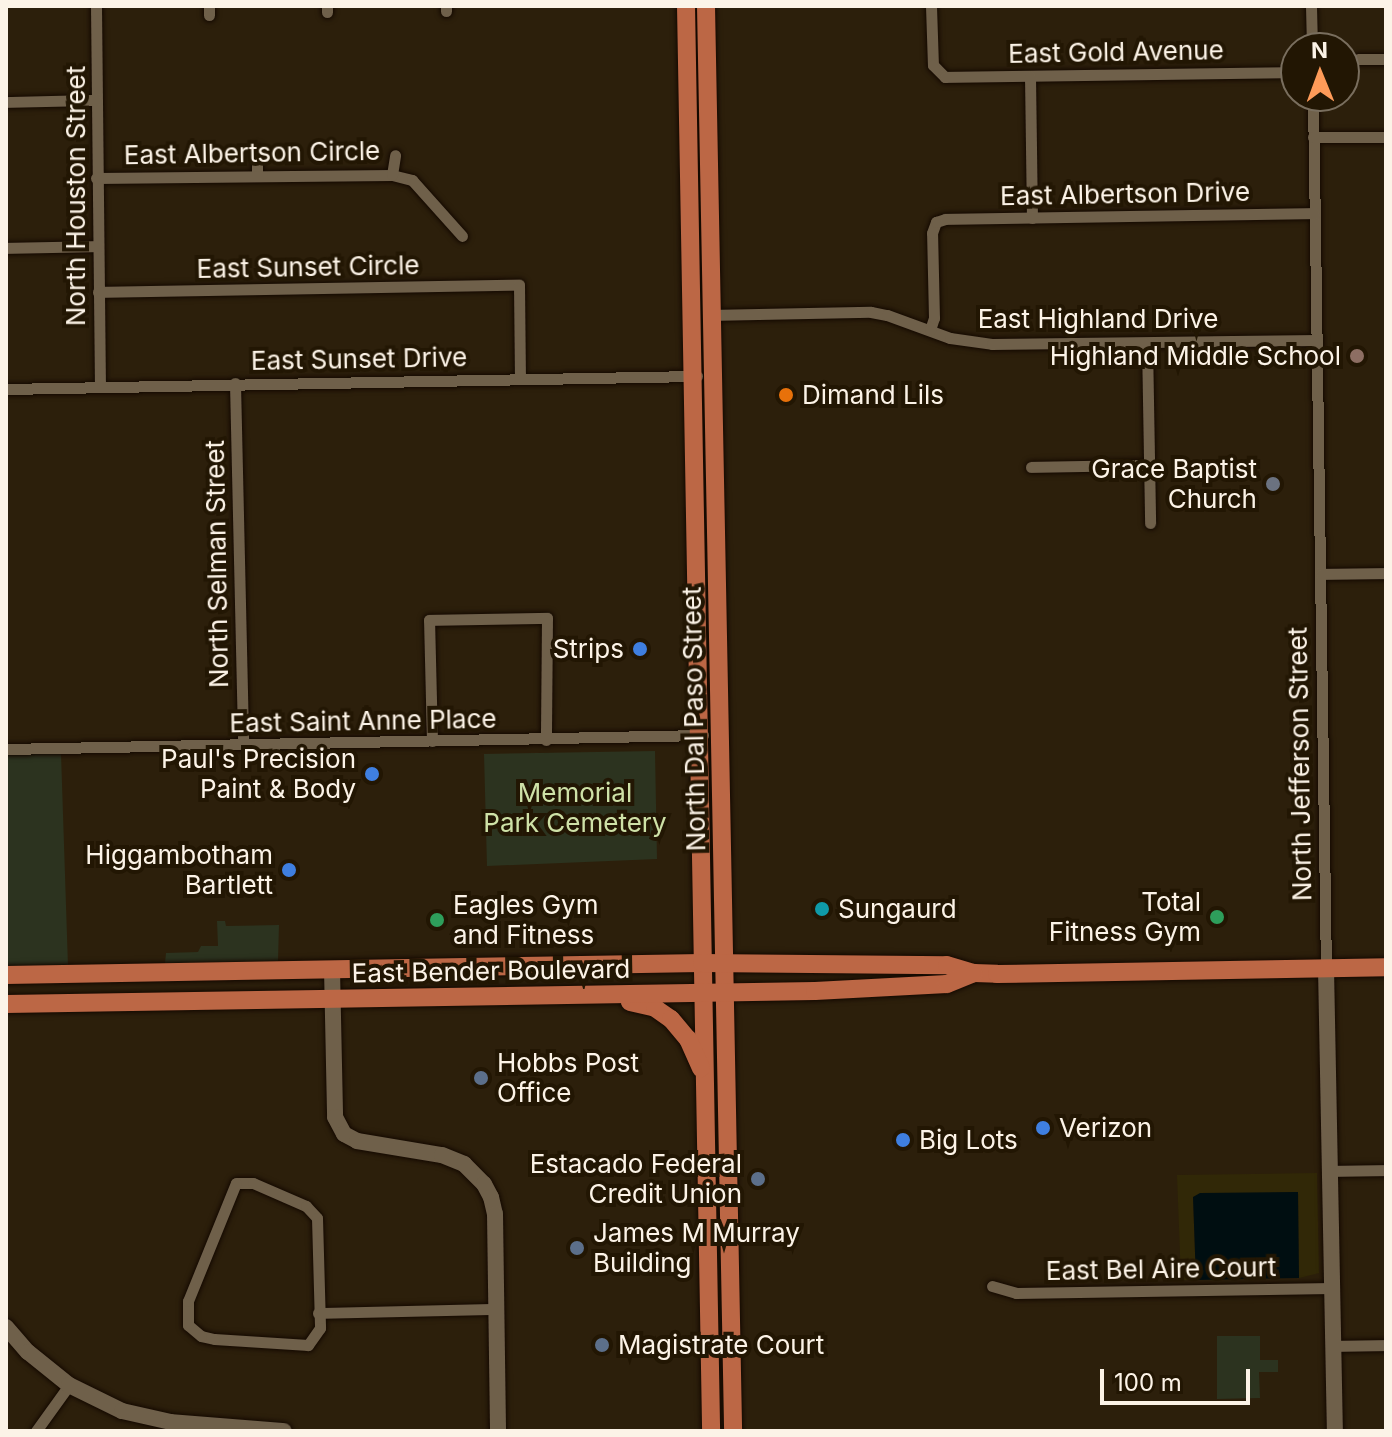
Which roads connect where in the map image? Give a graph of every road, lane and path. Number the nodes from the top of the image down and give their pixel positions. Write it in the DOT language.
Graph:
graph roads {
  1 [pos="96,6"];
  2 [pos="686,6"];
  3 [pos="706,6"];
  4 [pos="931,6"];
  5 [pos="1311,6"];
  6 [pos="1312,32"];
  7 [pos="1360,59"];
  8 [pos="1386,59"];
  9 [pos="1280,72"];
  10 [pos="1030,76"];
  11 [pos="96,100"];
  12 [pos="6,102"];
  13 [pos="1313,112"];
  14 [pos="1313,137"];
  15 [pos="1386,137"];
  16 [pos="257,150"];
  17 [pos="395,155"];
  18 [pos="392,175"];
  19 [pos="257,176"];
  20 [pos="96,178"];
  21 [pos="1314,213"];
  22 [pos="1032,218"];
  23 [pos="462,236"];
  24 [pos="98,246"];
  25 [pos="6,248"];
  26 [pos="98,292"];
  27 [pos="712,314"];
  28 [pos="692,315"];
  29 [pos="930,330"];
  30 [pos="1317,340"];
  31 [pos="1147,343"];
  32 [pos="693,376"];
  33 [pos="713,376"];
  34 [pos="520,379"];
  35 [pos="235,383"];
  36 [pos="100,387"];
  37 [pos="6,389"];
  38 [pos="1149,465"];
  39 [pos="1031,467"];
  40 [pos="1150,523"];
  41 [pos="1386,573"];
  42 [pos="1321,574"];
  43 [pos="699,735"];
  44 [pos="720,735"];
  45 [pos="546,740"];
  46 [pos="432,741"];
  47 [pos="243,744"];
  48 [pos="6,749"];
  49 [pos="724,962"];
  50 [pos="702,963"];
  51 [pos="533,965"];
  52 [pos="1386,967"];
  53 [pos="1326,968"];
  54 [pos="332,969"];
  55 [pos="974,973"];
  56 [pos="6,975"];
  57 [pos="725,992"];
  58 [pos="703,993"];
  59 [pos="609,995"];
  60 [pos="527,997"];
  61 [pos="332,999"];
  62 [pos="6,1004"];
  63 [pos="705,1075"];
  64 [pos="1386,1170"];
  65 [pos="1331,1171"];
  66 [pos="992,1286"];
  67 [pos="1332,1288"];
  68 [pos="496,1309"];
  69 [pos="318,1313"];
  70 [pos="6,1327"];
  71 [pos="1386,1345"];
  72 [pos="1333,1346"];
  73 [pos="69,1385"];
  74 [pos="36,1431"];
  75 [pos="284,1431"];
  76 [pos="498,1431"];
  77 [pos="711,1431"];
  78 [pos="733,1431"];
  79 [pos="1335,1431"];
  1 -- 11 [label="street, North Houston Street"];
  2 -- 28 [label="main road, North Dal Paso Street"];
  3 -- 27 [label="main road, North Dal Paso Street"];
  4 -- 10 [label="street, East Gold Avenue"];
  5 -- 6 [label="street"];
  7 -- 8 [label="street"];
  9 -- 10 [label="street, East Gold Avenue"];
  10 -- 22 [label="street"];
  11 -- 12 [label="street"];
  11 -- 20 [label="street, North Houston Street"];
  13 -- 14 [label="street, North Jefferson Street"];
  14 -- 15 [label="street"];
  14 -- 21 [label="street, North Jefferson Street"];
  16 -- 19 [label="street"];
  17 -- 18 [label="street, East Albertson Circle"];
  18 -- 19 [label="street, East Albertson Circle"];
  18 -- 23 [label="street"];
  19 -- 20 [label="street, East Albertson Circle"];
  20 -- 24 [label="street, North Houston Street"];
  21 -- 22 [label="street, East Albertson Drive"];
  21 -- 30 [label="street, North Jefferson Street"];
  22 -- 29 [label="street, East Albertson Drive"];
  24 -- 25 [label="street"];
  24 -- 26 [label="street, North Houston Street"];
  26 -- 34 [label="street, East Sunset Circle"];
  26 -- 36 [label="street, North Houston Street"];
  27 -- 28 [label="street, East Highland Drive"];
  27 -- 29 [label="street, East Highland Drive"];
  27 -- 33 [label="main road, North Dal Paso Street"];
  28 -- 32 [label="main road, North Dal Paso Street"];
  29 -- 31 [label="street, East Highland Drive"];
  30 -- 31 [label="street, East Highland Drive"];
  30 -- 42 [label="street, North Jefferson Street"];
  31 -- 38 [label="street"];
  32 -- 33 [label="street, East Sunset Drive"];
  32 -- 34 [label="street, East Sunset Drive"];
  32 -- 43 [label="main road, North Dal Paso Street"];
  33 -- 44 [label="main road, North Dal Paso Street"];
  34 -- 35 [label="street, East Sunset Drive"];
  35 -- 36 [label="street, East Sunset Drive"];
  35 -- 47 [label="street, North Selman Street"];
  36 -- 37 [label="street, East Sunset Drive"];
  38 -- 39 [label="street"];
  38 -- 40 [label="street"];
  41 -- 42 [label="street"];
  42 -- 53 [label="street, North Jefferson Street"];
  43 -- 44 [label="street, East Saint Anne Place"];
  43 -- 45 [label="street, East Saint Anne Place"];
  43 -- 50 [label="main road, North Dal Paso Street"];
  44 -- 49 [label="main road, North Dal Paso Street"];
  45 -- 46 [label="street, East Saint Anne Place"];
  45 -- 46 [label="street"];
  46 -- 47 [label="street, East Saint Anne Place"];
  47 -- 48 [label="street, East Saint Anne Place"];
  49 -- 50 [label="main road, East Bender Boulevard"];
  49 -- 55 [label="main road, East Bender Boulevard"];
  49 -- 57 [label="main road, North Dal Paso Street"];
  50 -- 51 [label="main road, East Bender Boulevard"];
  50 -- 58 [label="main road, North Dal Paso Street"];
  51 -- 54 [label="main road, East Bender Boulevard"];
  51 -- 60 [label="main road"];
  52 -- 53 [label="main road, East Bender Boulevard"];
  53 -- 55 [label="main road, East Bender Boulevard"];
  53 -- 65 [label="street, North Jefferson Street"];
  54 -- 56 [label="main road, East Bender Boulevard"];
  54 -- 61 [label="street"];
  55 -- 57 [label="main road, East Bender Boulevard"];
  57 -- 58 [label="main road, East Bender Boulevard"];
  57 -- 78 [label="main road, North Dal Paso Street"];
  58 -- 59 [label="main road, East Bender Boulevard"];
  58 -- 63 [label="main road, North Dal Paso Street"];
  59 -- 60 [label="main road, East Bender Boulevard"];
  59 -- 63 [label="main road"];
  60 -- 61 [label="main road, East Bender Boulevard"];
  61 -- 62 [label="main road, East Bender Boulevard"];
  61 -- 68 [label="street"];
  63 -- 77 [label="main road, North Dal Paso Street"];
  64 -- 65 [label="street"];
  65 -- 67 [label="street, North Jefferson Street"];
  66 -- 67 [label="street, East Bel Aire Court"];
  67 -- 72 [label="street, North Jefferson Street"];
  68 -- 69 [label="street"];
  68 -- 76 [label="street"];
  69 -- 69 [label="street"];
  70 -- 73 [label="street"];
  71 -- 72 [label="street"];
  72 -- 79 [label="street, North Jefferson Street"];
  73 -- 74 [label="street"];
  73 -- 75 [label="street"];
}
